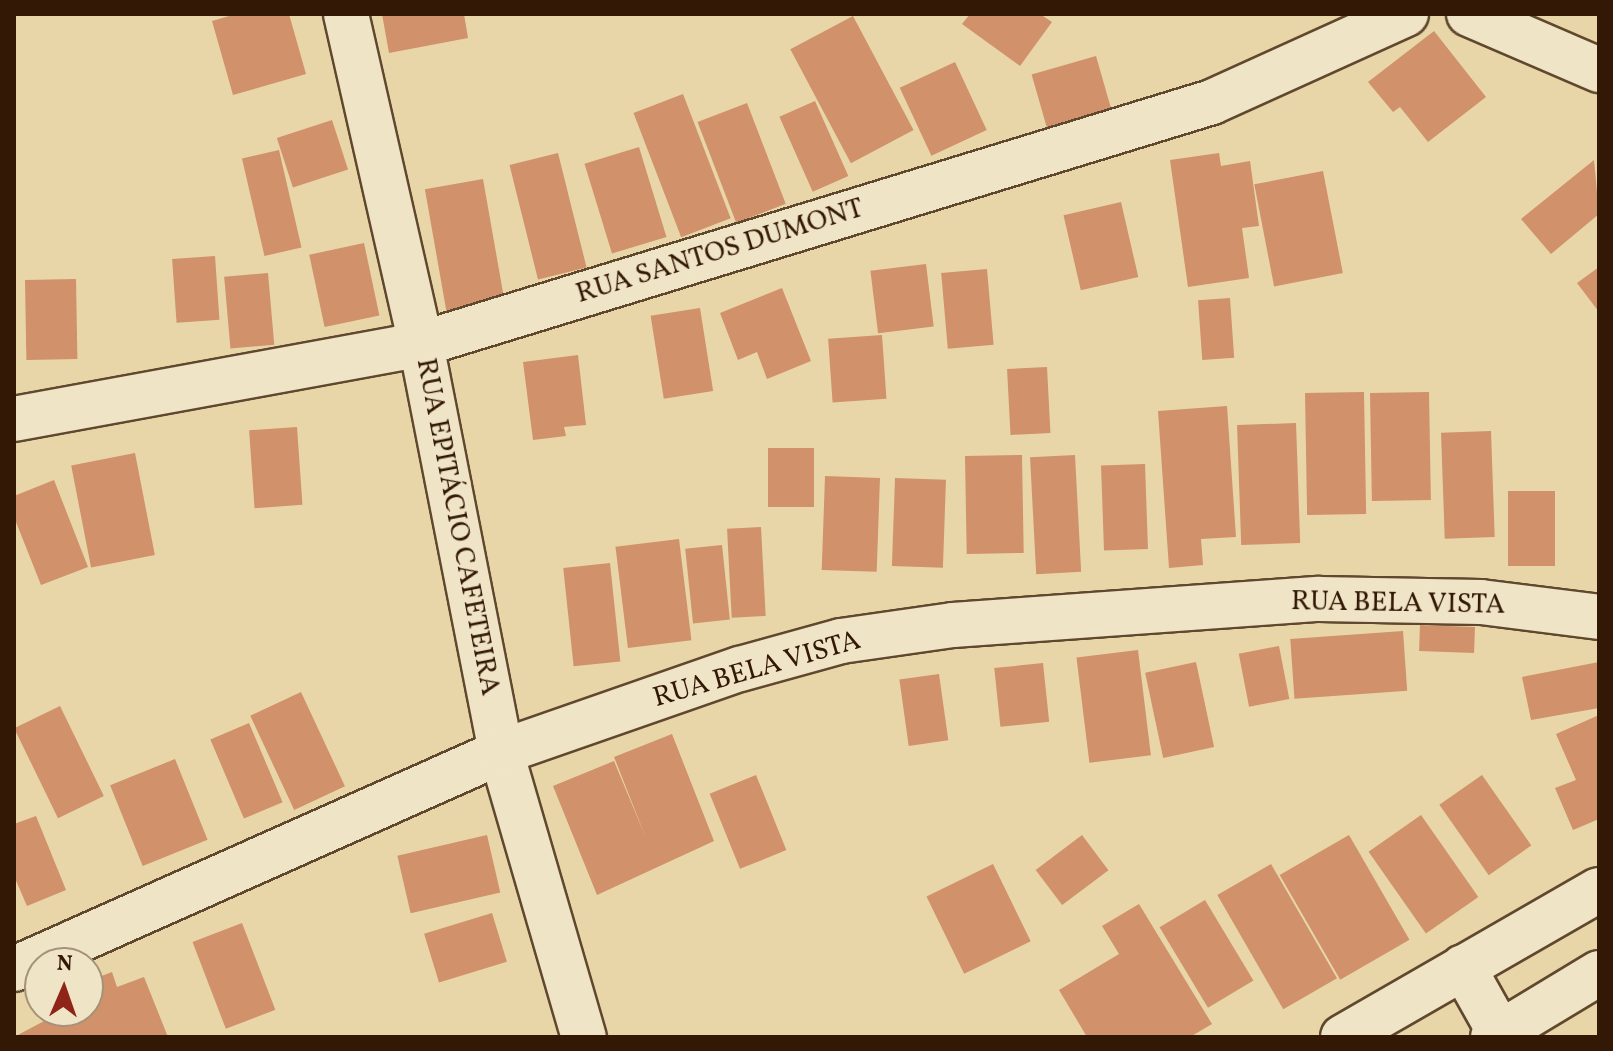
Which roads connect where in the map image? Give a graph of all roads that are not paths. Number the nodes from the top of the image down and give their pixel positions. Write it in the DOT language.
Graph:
graph roads {
  1 [pos="346,14"];
  2 [pos="1406,14"];
  3 [pos="1469,14"];
  4 [pos="1599,70"];
  5 [pos="421,344"];
  6 [pos="14,419"];
  7 [pos="1599,617"];
  8 [pos="501,752"];
  9 [pos="1599,890"];
  10 [pos="1463,967"];
  11 [pos="14,969"];
  12 [pos="1599,973"];
  13 [pos="1497,1035"];
  14 [pos="584,1037"];
  15 [pos="1343,1037"];
  1 -- 5 [label="street, RUA EPITÁCIO CAFETEIRA"];
  2 -- 5 [label="street, RUA SANTOS DUMONT"];
  3 -- 4 [label="street"];
  5 -- 6 [label="street, RUA SANTOS DUMONT"];
  5 -- 8 [label="street, RUA EPITÁCIO CAFETEIRA"];
  7 -- 8 [label="street, RUA BELA VISTA"];
  8 -- 11 [label="street, RUA BELA VISTA"];
  8 -- 14 [label="street, RUA EPITÁCIO CAFETEIRA"];
  9 -- 10 [label="street"];
  10 -- 13 [label="street"];
  10 -- 15 [label="street"];
  12 -- 13 [label="street"];
}
